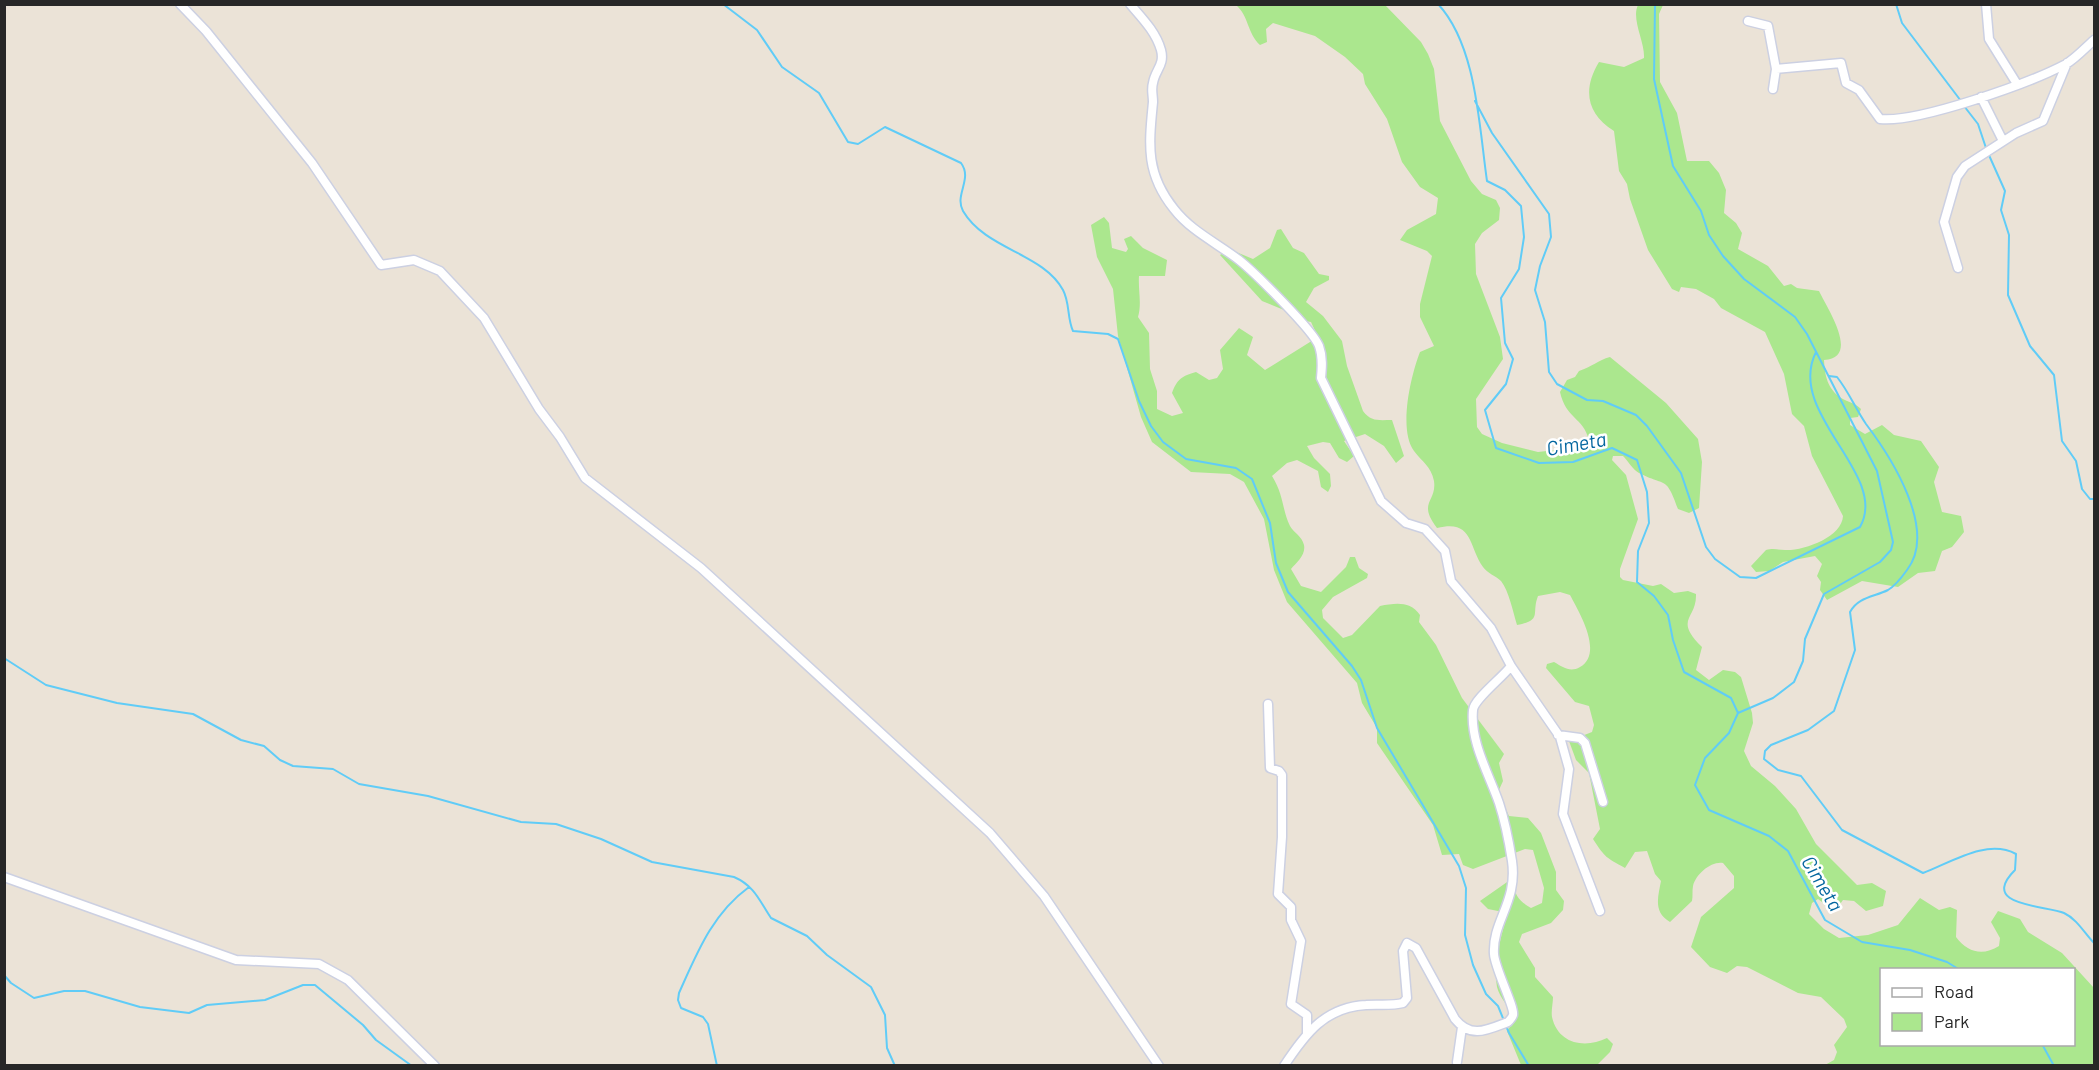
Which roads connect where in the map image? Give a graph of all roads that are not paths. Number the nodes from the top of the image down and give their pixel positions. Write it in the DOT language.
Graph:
graph roads {
  1 [pos="180,4"];
  2 [pos="1130,4"];
  3 [pos="1986,4"];
  4 [pos="1748,21"];
  5 [pos="2094,40"];
  6 [pos="2067,63"];
  7 [pos="1776,69"];
  8 [pos="2017,84"];
  9 [pos="1773,88"];
  10 [pos="1981,97"];
  11 [pos="2002,141"];
  12 [pos="1958,268"];
  13 [pos="1511,666"];
  14 [pos="1268,704"];
  15 [pos="1558,735"];
  16 [pos="1603,802"];
  17 [pos="4,878"];
  18 [pos="1600,912"];
  19 [pos="1462,1027"];
  20 [pos="1307,1033"];
  21 [pos="1457,1062"];
  22 [pos="435,1065"];
  23 [pos="1159,1065"];
  24 [pos="1284,1065"];
  1 -- 23 [label="street"];
  2 -- 13 [label="street"];
  3 -- 8 [label="street"];
  4 -- 7 [label="street"];
  5 -- 6 [label="street"];
  6 -- 8 [label="street"];
  6 -- 11 [label="street"];
  7 -- 9 [label="street"];
  7 -- 10 [label="street"];
  8 -- 10 [label="street"];
  10 -- 11 [label="street"];
  11 -- 12 [label="street"];
  13 -- 15 [label="street"];
  13 -- 19 [label="street"];
  14 -- 20 [label="street"];
  15 -- 16 [label="street"];
  15 -- 18 [label="street"];
  17 -- 22 [label="street"];
  19 -- 20 [label="street"];
  19 -- 21 [label="street"];
  20 -- 24 [label="street"];
}
